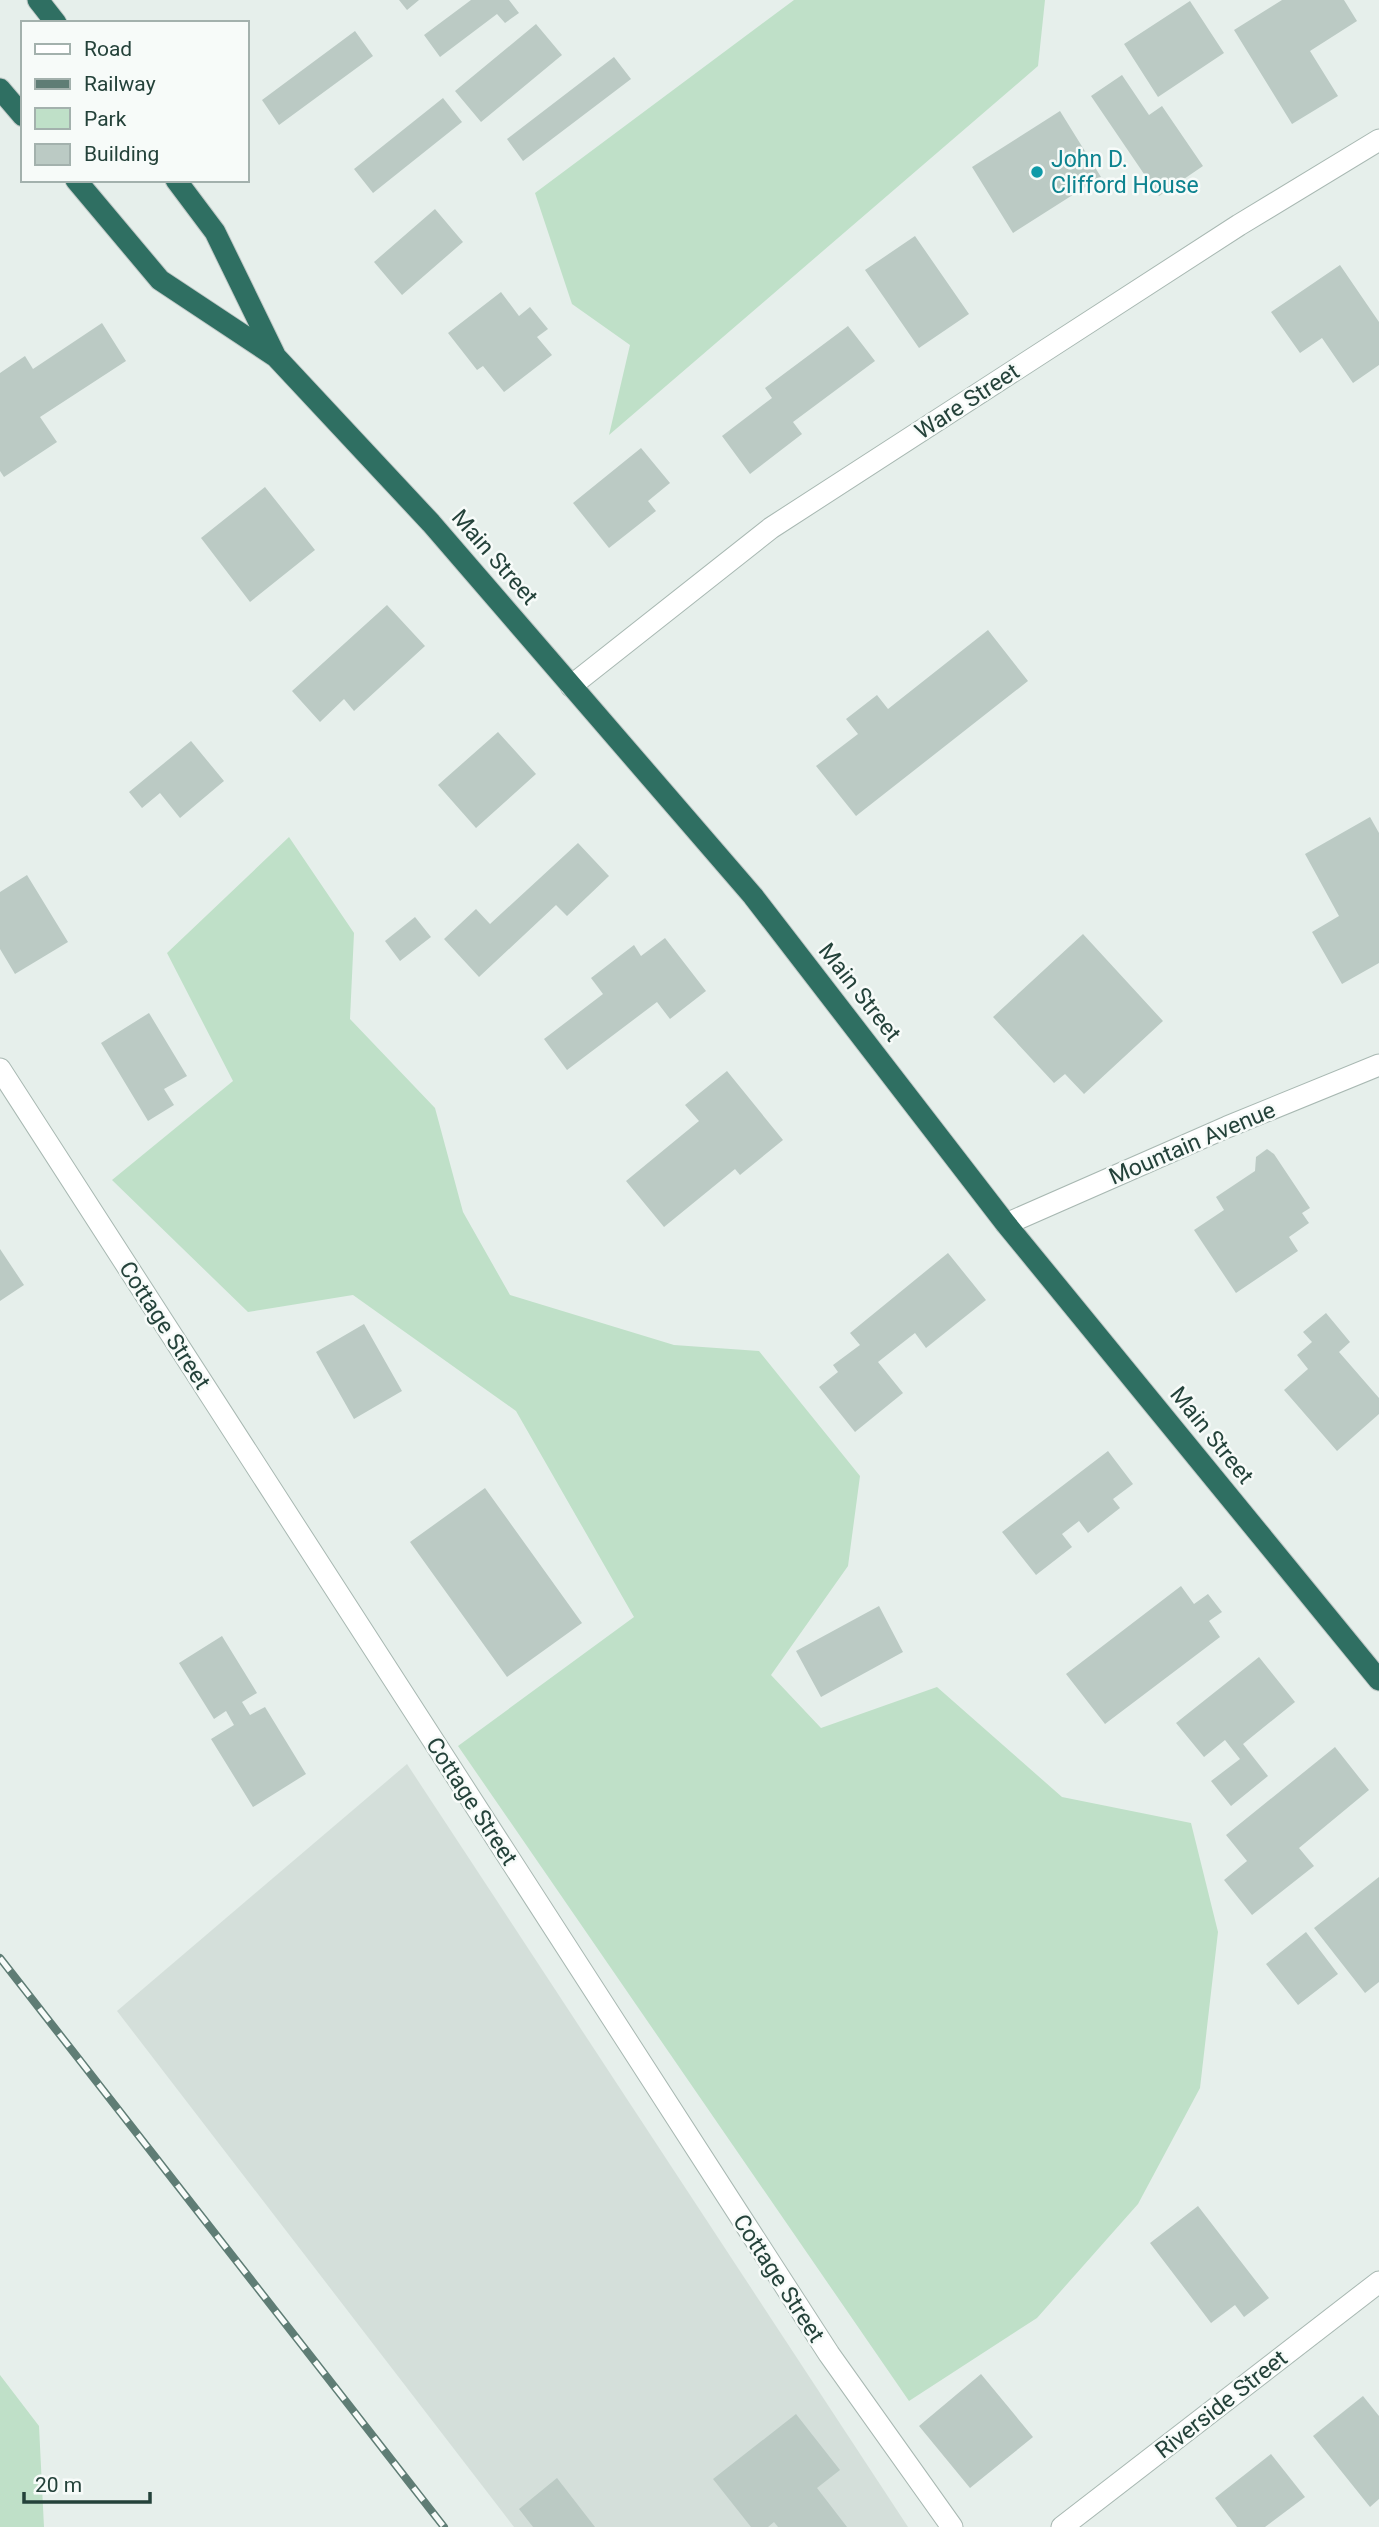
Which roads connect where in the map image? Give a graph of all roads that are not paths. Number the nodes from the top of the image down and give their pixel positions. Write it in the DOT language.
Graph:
graph roads {
  1 [pos="38,0"];
  2 [pos="54,21"];
  3 [pos="0,89"];
  4 [pos="21,114"];
  5 [pos="1379,140"];
  6 [pos="78,182"];
  7 [pos="178,182"];
  8 [pos="276,357"];
  9 [pos="571,686"];
  10 [pos="1379,1065"];
  11 [pos="0,1069"];
  12 [pos="1006,1224"];
  13 [pos="1379,1680"];
  14 [pos="1379,2282"];
  15 [pos="953,2527"];
  16 [pos="1062,2527"];
  1 -- 2 [label="highway"];
  3 -- 4 [label="highway"];
  5 -- 9 [label="street, Ware Street"];
  6 -- 8 [label="highway, Main Street"];
  7 -- 8 [label="highway, Main Street"];
  8 -- 9 [label="highway, Main Street"];
  9 -- 12 [label="highway, Main Street"];
  10 -- 12 [label="street, Mountain Avenue"];
  11 -- 15 [label="street, Cottage Street"];
  12 -- 13 [label="highway, Main Street"];
  14 -- 16 [label="street, Riverside Street"];
}
